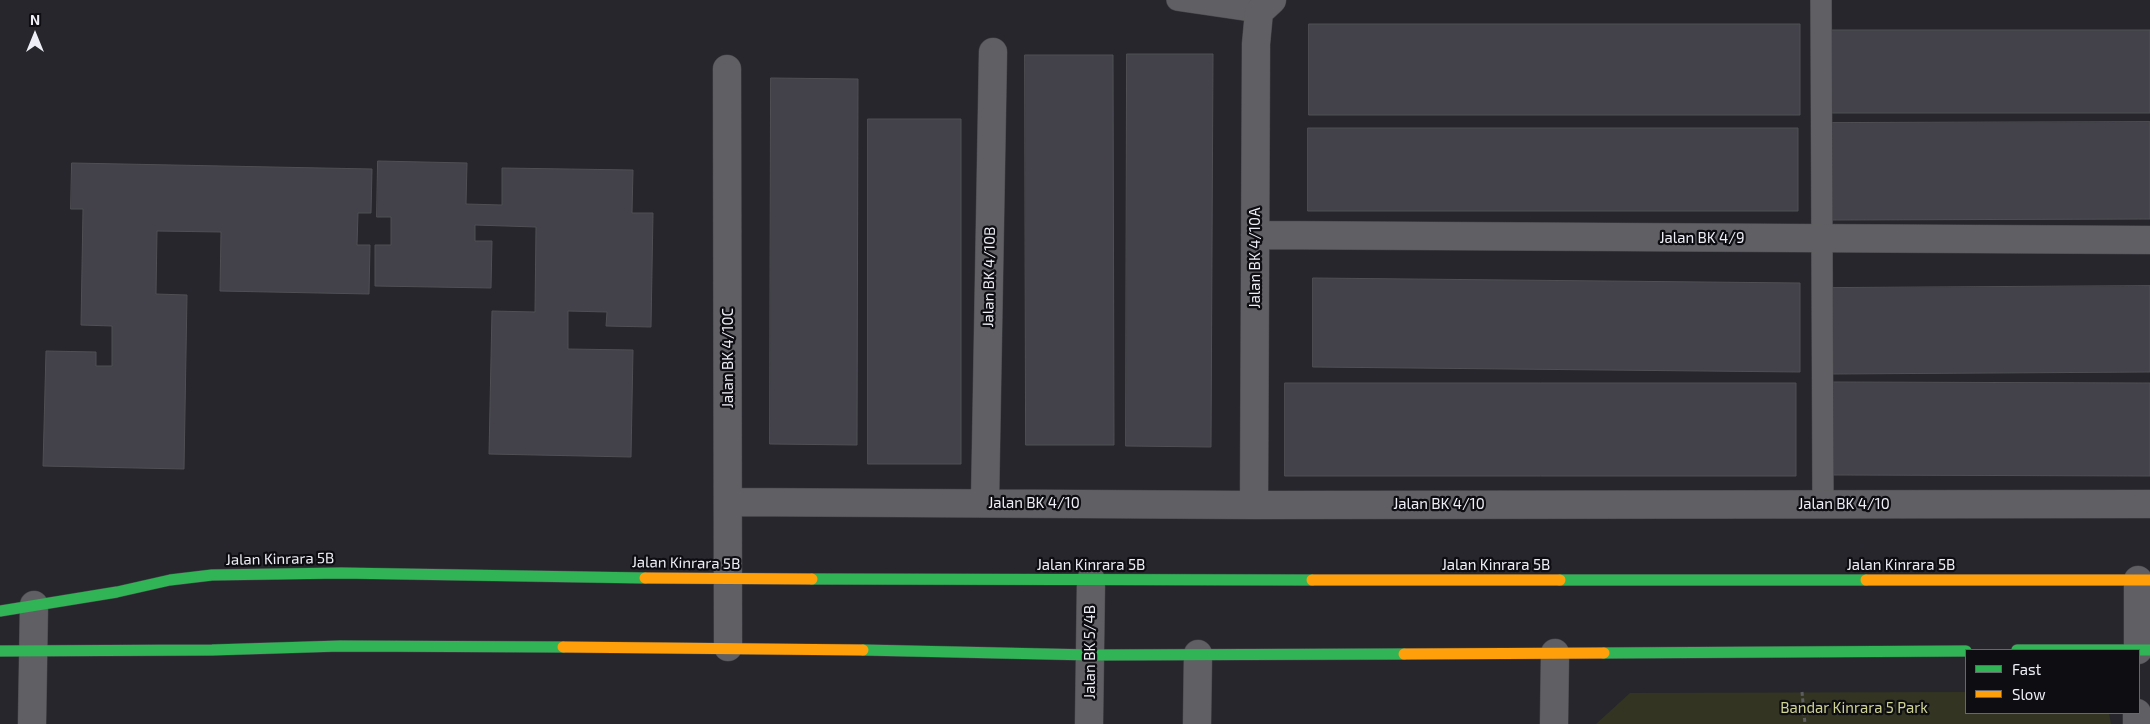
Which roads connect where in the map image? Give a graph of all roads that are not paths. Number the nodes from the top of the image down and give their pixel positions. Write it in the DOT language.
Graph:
graph roads {
  1 [pos="1178,0"];
  2 [pos="1821,0"];
  3 [pos="1266,6"];
  4 [pos="993,52"];
  5 [pos="728,69"];
  6 [pos="1255,235"];
  7 [pos="1822,238"];
  8 [pos="2150,240"];
  9 [pos="728,502"];
  10 [pos="985,502"];
  11 [pos="1823,504"];
  12 [pos="2150,504"];
  13 [pos="1254,505"];
  14 [pos="728,579"];
  15 [pos="1091,580"];
  16 [pos="2144,580"];
  17 [pos="34,605"];
  18 [pos="0,611"];
  19 [pos="728,647"];
  20 [pos="2138,649"];
  21 [pos="0,650"];
  22 [pos="1965,650"];
  23 [pos="34,651"];
  24 [pos="1556,653"];
  25 [pos="1198,654"];
  26 [pos="1091,655"];
  27 [pos="32,724"];
  28 [pos="1090,724"];
  29 [pos="1197,724"];
  30 [pos="1554,724"];
  1 -- 3 [label="lane"];
  2 -- 7 [label="lane"];
  3 -- 6 [label="street, Jalan BK 4/10A"];
  4 -- 10 [label="street, Jalan BK 4/10B"];
  5 -- 9 [label="street, Jalan BK 4/10C"];
  6 -- 7 [label="street, Jalan BK 4/9"];
  6 -- 13 [label="street, Jalan BK 4/10A"];
  7 -- 8 [label="street, Jalan BK 4/9"];
  7 -- 11 [label="lane"];
  9 -- 10 [label="street, Jalan BK 4/10"];
  9 -- 14 [label="street, Jalan BK 4/10C"];
  10 -- 13 [label="street, Jalan BK 4/10"];
  11 -- 12 [label="street, Jalan BK 4/10"];
  11 -- 13 [label="street, Jalan BK 4/10"];
  14 -- 15 [label="street, Jalan Kinrara 5B"];
  14 -- 17 [label="street, Jalan Kinrara 5B"];
  14 -- 19 [label="street, Jalan BK 4/10C"];
  15 -- 16 [label="street, Jalan Kinrara 5B"];
  15 -- 26 [label="street, Jalan BK 5/4B"];
  16 -- 20 [label="street"];
  17 -- 18 [label="street, Jalan Kinrara 5B"];
  17 -- 23 [label="street"];
  19 -- 23 [label="street"];
  19 -- 26 [label="street"];
  21 -- 23 [label="street"];
  22 -- 24 [label="street"];
  23 -- 27 [label="street"];
  24 -- 25 [label="street"];
  24 -- 30 [label="street"];
  25 -- 26 [label="street"];
  25 -- 29 [label="street"];
  26 -- 28 [label="street, Jalan BK 5/4B"];
}
